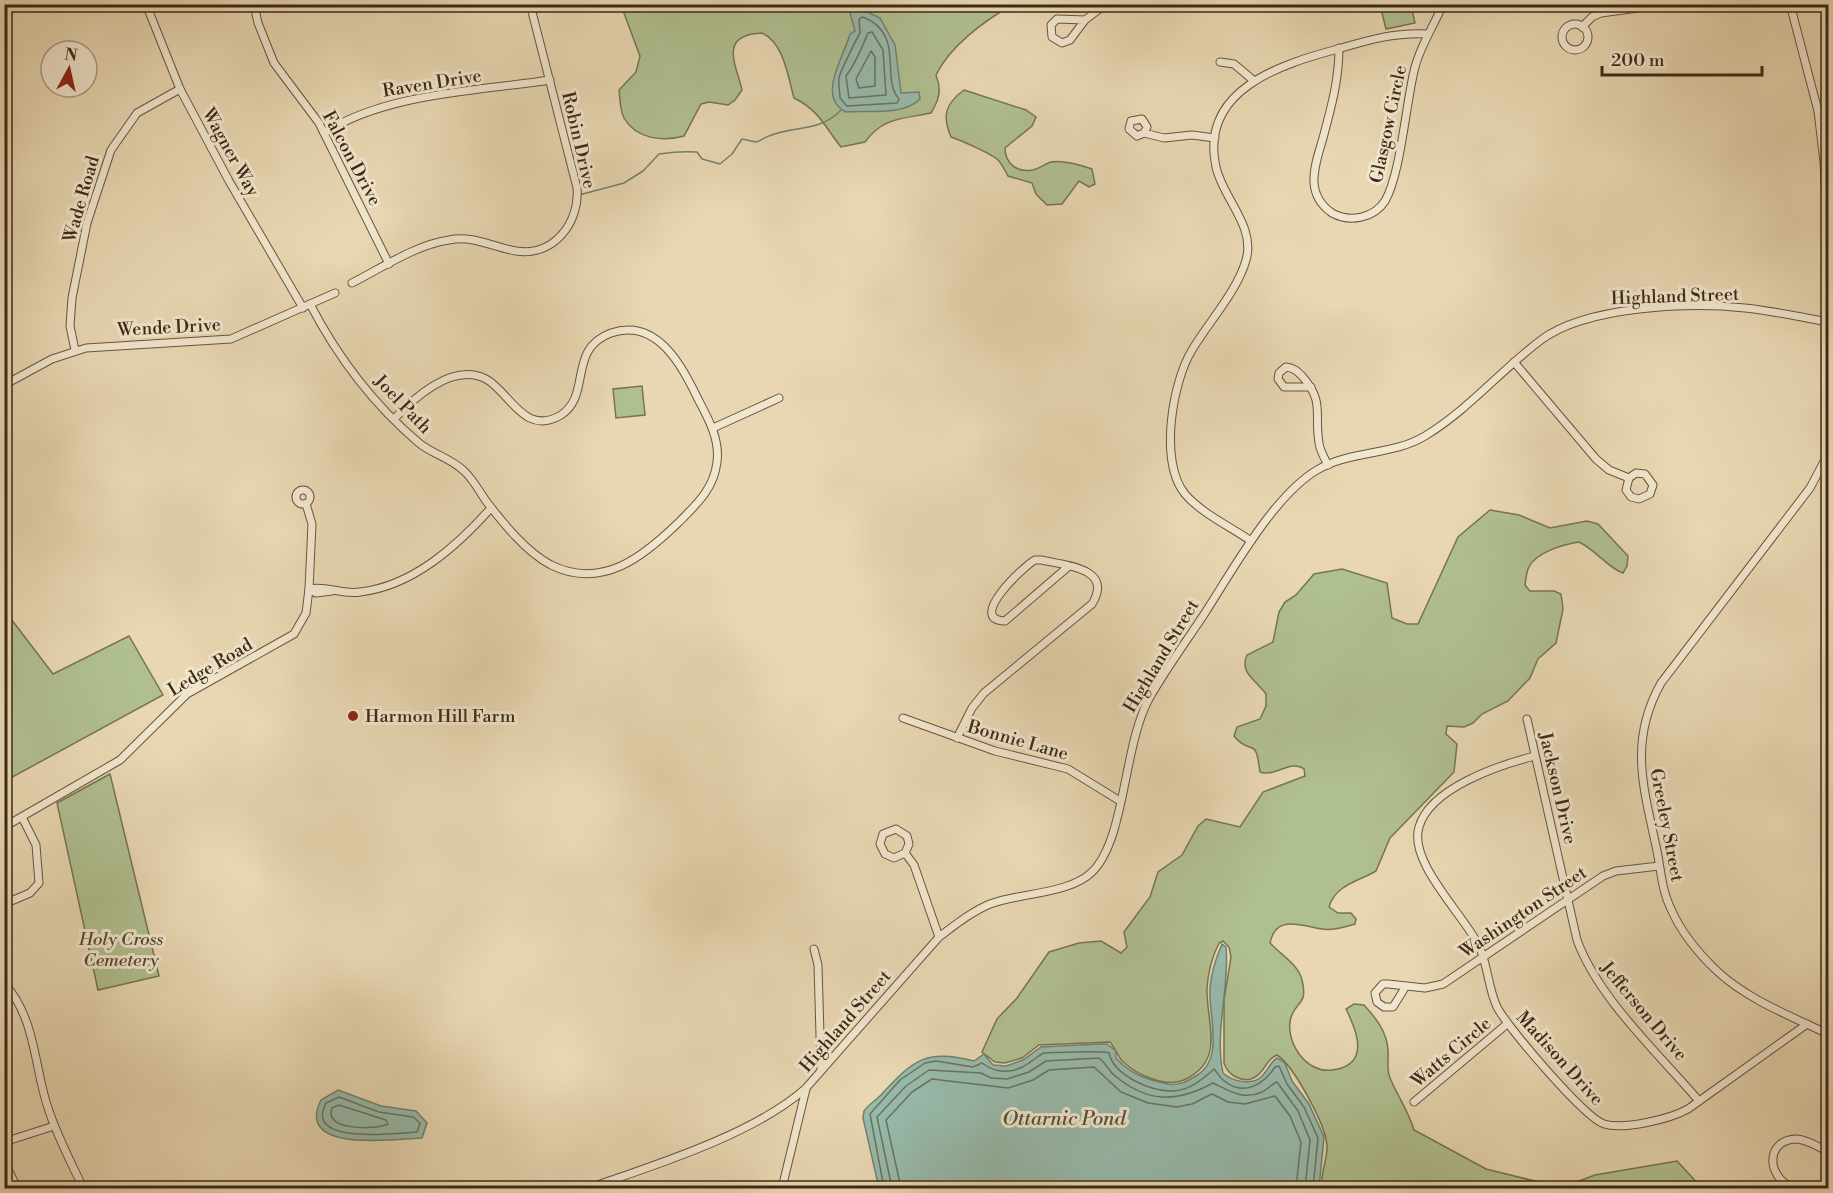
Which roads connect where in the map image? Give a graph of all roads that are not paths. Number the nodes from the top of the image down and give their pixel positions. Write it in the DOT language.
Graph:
graph roads {
  1 [pos="10,4"];
  2 [pos="146,4"];
  3 [pos="254,4"];
  4 [pos="530,4"];
  5 [pos="1106,4"];
  6 [pos="1443,4"];
  7 [pos="1667,4"];
  8 [pos="1790,4"];
  9 [pos="4,17"];
  10 [pos="1085,20"];
  11 [pos="1582,27"];
  12 [pos="1427,34"];
  13 [pos="1339,48"];
  14 [pos="1220,62"];
  15 [pos="550,80"];
  16 [pos="1253,80"];
  17 [pos="180,89"];
  18 [pos="324,133"];
  19 [pos="1144,133"];
  20 [pos="1215,138"];
  21 [pos="1828,248"];
  22 [pos="389,264"];
  23 [pos="352,283"];
  24 [pos="335,293"];
  25 [pos="307,306"];
  26 [pos="1828,322"];
  27 [pos="75,350"];
  28 [pos="1514,362"];
  29 [pos="4,385"];
  30 [pos="1311,387"];
  31 [pos="779,398"];
  32 [pos="394,419"];
  33 [pos="712,428"];
  34 [pos="1828,453"];
  35 [pos="1328,465"];
  36 [pos="1820,471"];
  37 [pos="1828,474"];
  38 [pos="1629,478"];
  39 [pos="306,504"];
  40 [pos="491,508"];
  41 [pos="1251,542"];
  42 [pos="1069,566"];
  43 [pos="309,589"];
  44 [pos="903,717"];
  45 [pos="1527,719"];
  46 [pos="957,738"];
  47 [pos="1535,756"];
  48 [pos="1120,801"];
  49 [pos="22,817"];
  50 [pos="4,827"];
  51 [pos="905,853"];
  52 [pos="1659,866"];
  53 [pos="1568,899"];
  54 [pos="4,904"];
  55 [pos="939,937"];
  56 [pos="813,949"];
  57 [pos="1482,958"];
  58 [pos="4,984"];
  59 [pos="1406,986"];
  60 [pos="1507,1024"];
  61 [pos="1808,1024"];
  62 [pos="1828,1034"];
  63 [pos="821,1070"];
  64 [pos="806,1088"];
  65 [pos="1699,1101"];
  66 [pos="1414,1102"];
  67 [pos="54,1126"];
  68 [pos="4,1142"];
  69 [pos="1828,1152"];
  70 [pos="4,1161"];
  71 [pos="17,1188"];
  72 [pos="83,1188"];
  73 [pos="589,1188"];
  74 [pos="782,1188"];
  75 [pos="1793,1188"];
  1 -- 9 [label="main road"];
  2 -- 17 [label="street, Wagner Way"];
  3 -- 18 [label="street, Falcon Drive"];
  4 -- 15 [label="street, Robin Drive"];
  5 -- 10 [label="street"];
  6 -- 12 [label="street, Glasgow Circle"];
  7 -- 11 [label="street"];
  8 -- 21 [label="street"];
  10 -- 10 [label="street"];
  12 -- 13 [label="street"];
  12 -- 13 [label="street, Glasgow Circle"];
  13 -- 16 [label="street"];
  14 -- 16 [label="street"];
  15 -- 18 [label="street, Raven Drive"];
  15 -- 22 [label="street, Robin Drive"];
  16 -- 20 [label="street"];
  17 -- 25 [label="street, Wagner Way"];
  17 -- 27 [label="street, Wade Road"];
  18 -- 22 [label="street, Falcon Drive"];
  19 -- 20 [label="street"];
  20 -- 41 [label="street"];
  22 -- 23 [label="street, Robin Drive"];
  24 -- 25 [label="street, Wende Drive"];
  25 -- 27 [label="street, Wende Drive"];
  25 -- 32 [label="street, Joel Path"];
  26 -- 28 [label="street, Highland Street"];
  27 -- 29 [label="street, Wende Drive"];
  28 -- 35 [label="street, Highland Street"];
  28 -- 38 [label="street"];
  30 -- 30 [label="street"];
  30 -- 35 [label="street"];
  31 -- 33 [label="street"];
  32 -- 33 [label="street, Joel Path"];
  32 -- 40 [label="street, Joel Path"];
  33 -- 40 [label="street, Joel Path"];
  34 -- 36 [label="street, Greeley Street"];
  35 -- 41 [label="street, Highland Street"];
  36 -- 37 [label="street"];
  36 -- 52 [label="street, Greeley Street"];
  39 -- 43 [label="street, Ledge Road"];
  40 -- 43 [label="street"];
  41 -- 48 [label="street, Highland Street"];
  42 -- 42 [label="street"];
  42 -- 46 [label="street"];
  43 -- 49 [label="street, Ledge Road"];
  44 -- 46 [label="street, Bonnie Lane"];
  45 -- 47 [label="street, Jackson Drive"];
  46 -- 48 [label="street, Bonnie Lane"];
  47 -- 53 [label="street, Jackson Drive"];
  47 -- 57 [label="street, Madison Drive"];
  48 -- 55 [label="street, Highland Street"];
  49 -- 50 [label="street, Ledge Road"];
  49 -- 54 [label="street"];
  51 -- 51 [label="street"];
  51 -- 55 [label="street"];
  52 -- 53 [label="street, Washington Street"];
  52 -- 61 [label="street, Greeley Street"];
  53 -- 57 [label="street, Washington Street"];
  53 -- 65 [label="street, Jefferson Drive"];
  55 -- 63 [label="street, Highland Street"];
  56 -- 63 [label="street"];
  57 -- 59 [label="street, Washington Street"];
  57 -- 60 [label="street, Madison Drive"];
  58 -- 67 [label="street"];
  59 -- 59 [label="street, Washington Street"];
  60 -- 65 [label="street, Madison Drive"];
  60 -- 66 [label="street, Watts Circle"];
  61 -- 62 [label="street, Greeley Street"];
  61 -- 65 [label="street, Madison Drive"];
  63 -- 64 [label="street, Highland Street"];
  64 -- 73 [label="street, Highland Street"];
  64 -- 74 [label="street"];
  67 -- 68 [label="street"];
  67 -- 72 [label="street"];
  69 -- 75 [label="street"];
  70 -- 71 [label="street"];
}
